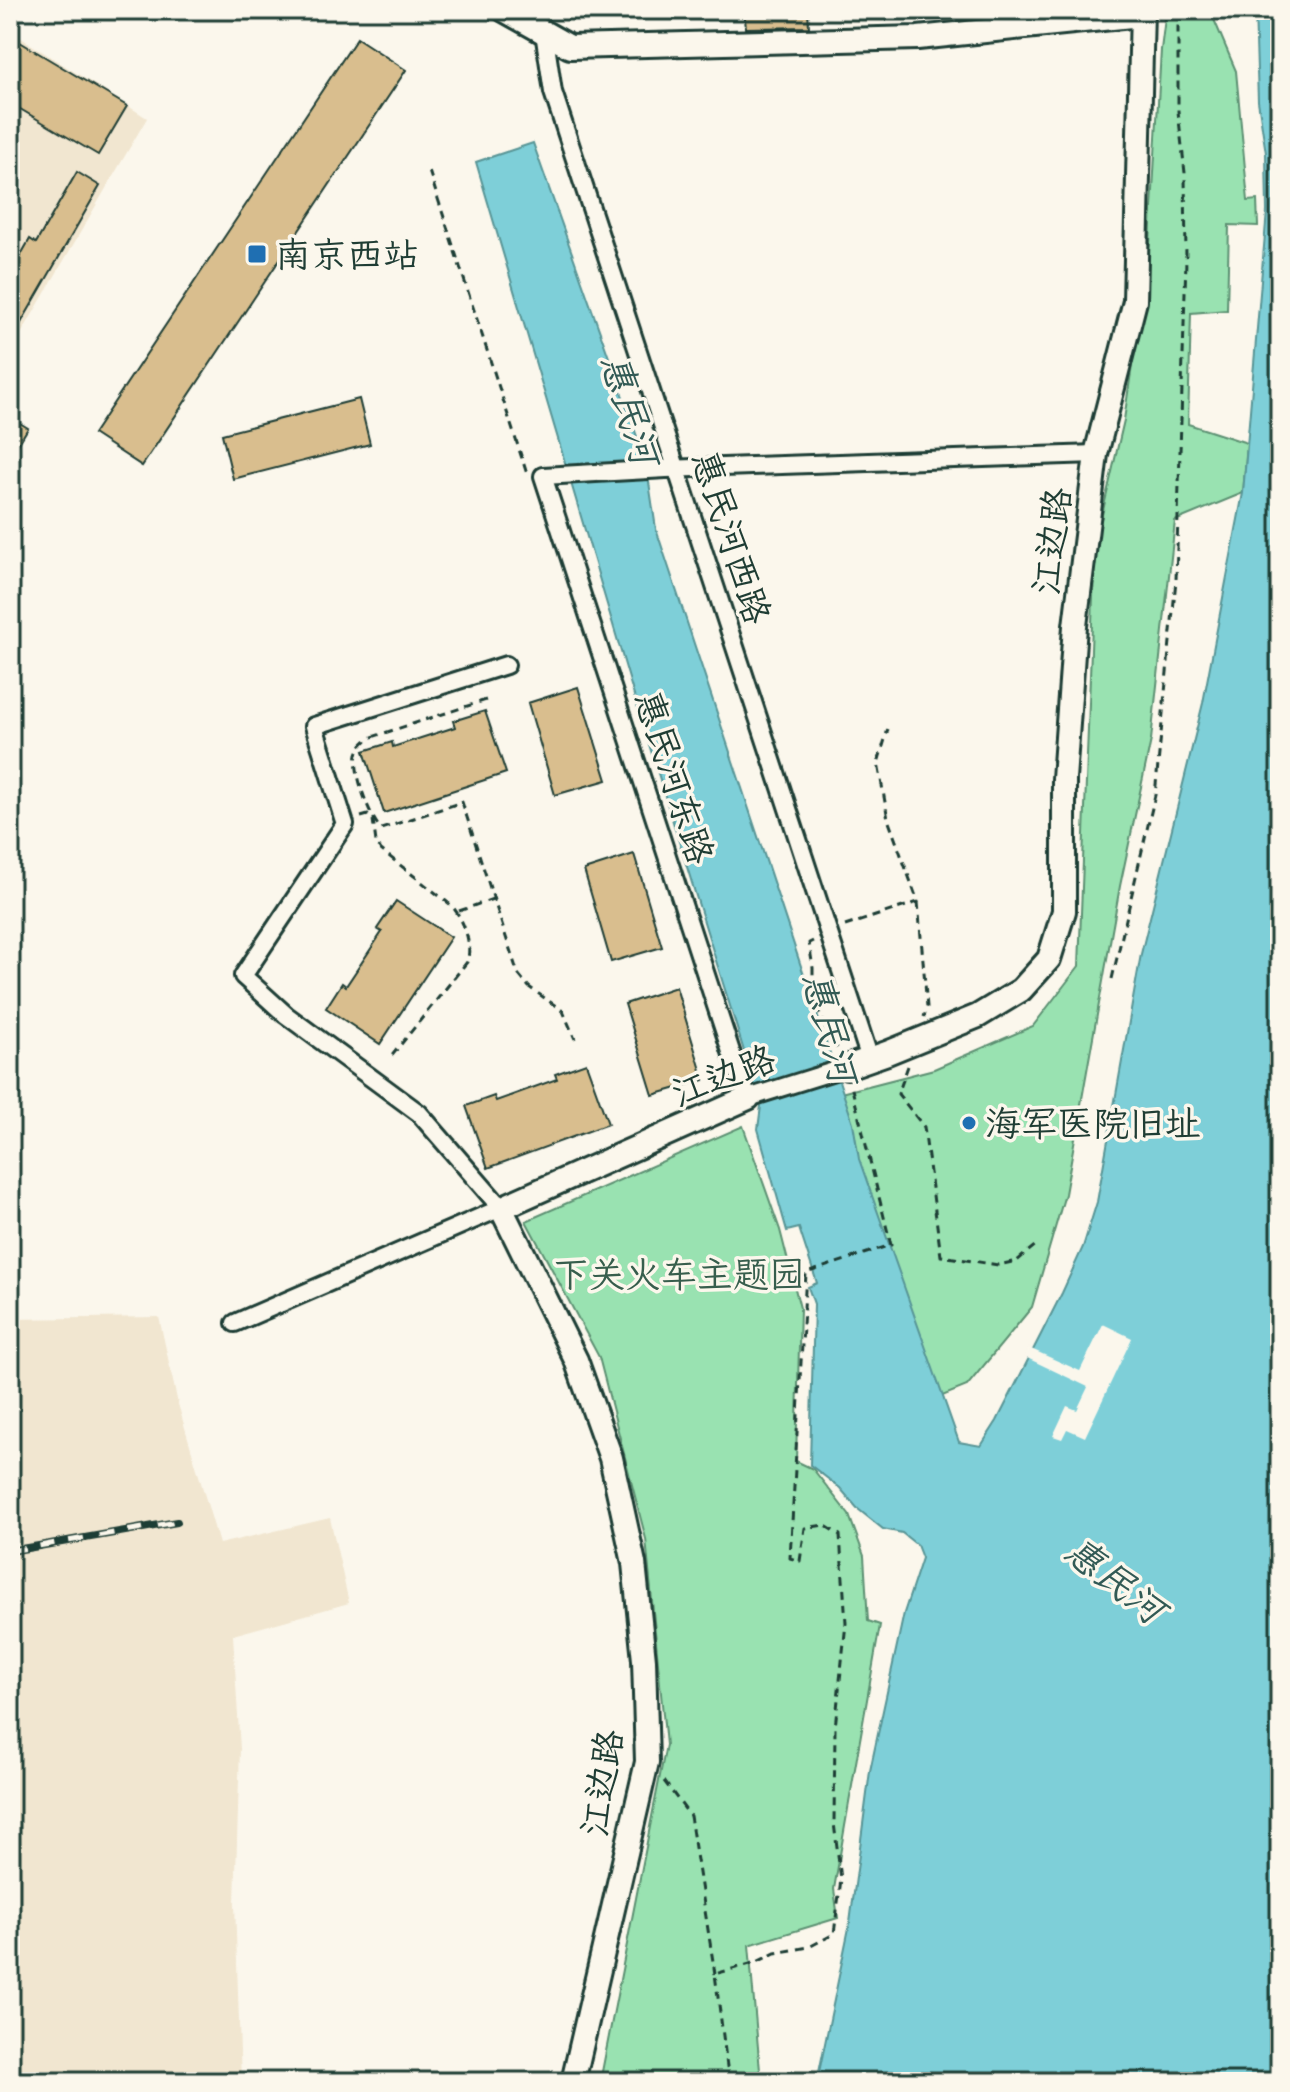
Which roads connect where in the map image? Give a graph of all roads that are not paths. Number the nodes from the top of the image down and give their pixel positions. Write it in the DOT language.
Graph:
graph roads {
  1 [pos="504,10"];
  2 [pos="1142,13"];
  3 [pos="544,32"];
  4 [pos="1096,454"];
  5 [pos="671,469"];
  6 [pos="506,665"];
  7 [pos="870,1059"];
  8 [pos="847,1067"];
  9 [pos="748,1098"];
  10 [pos="501,1208"];
  11 [pos="235,1323"];
  12 [pos="573,2082"];
  1 -- 3 [label="street"];
  2 -- 3 [label="street"];
  2 -- 4 [label="street, 江边路"];
  3 -- 5 [label="street, 惠民河西路"];
  4 -- 5 [label="street"];
  4 -- 8 [label="street, 江边路"];
  5 -- 7 [label="street, 惠民河西路"];
  5 -- 9 [label="street, 惠民河东路"];
  6 -- 10 [label="street"];
  8 -- 9 [label="street, 江边路"];
  9 -- 10 [label="street, 江边路"];
  10 -- 11 [label="street"];
  10 -- 12 [label="street, 江边路"];
}
